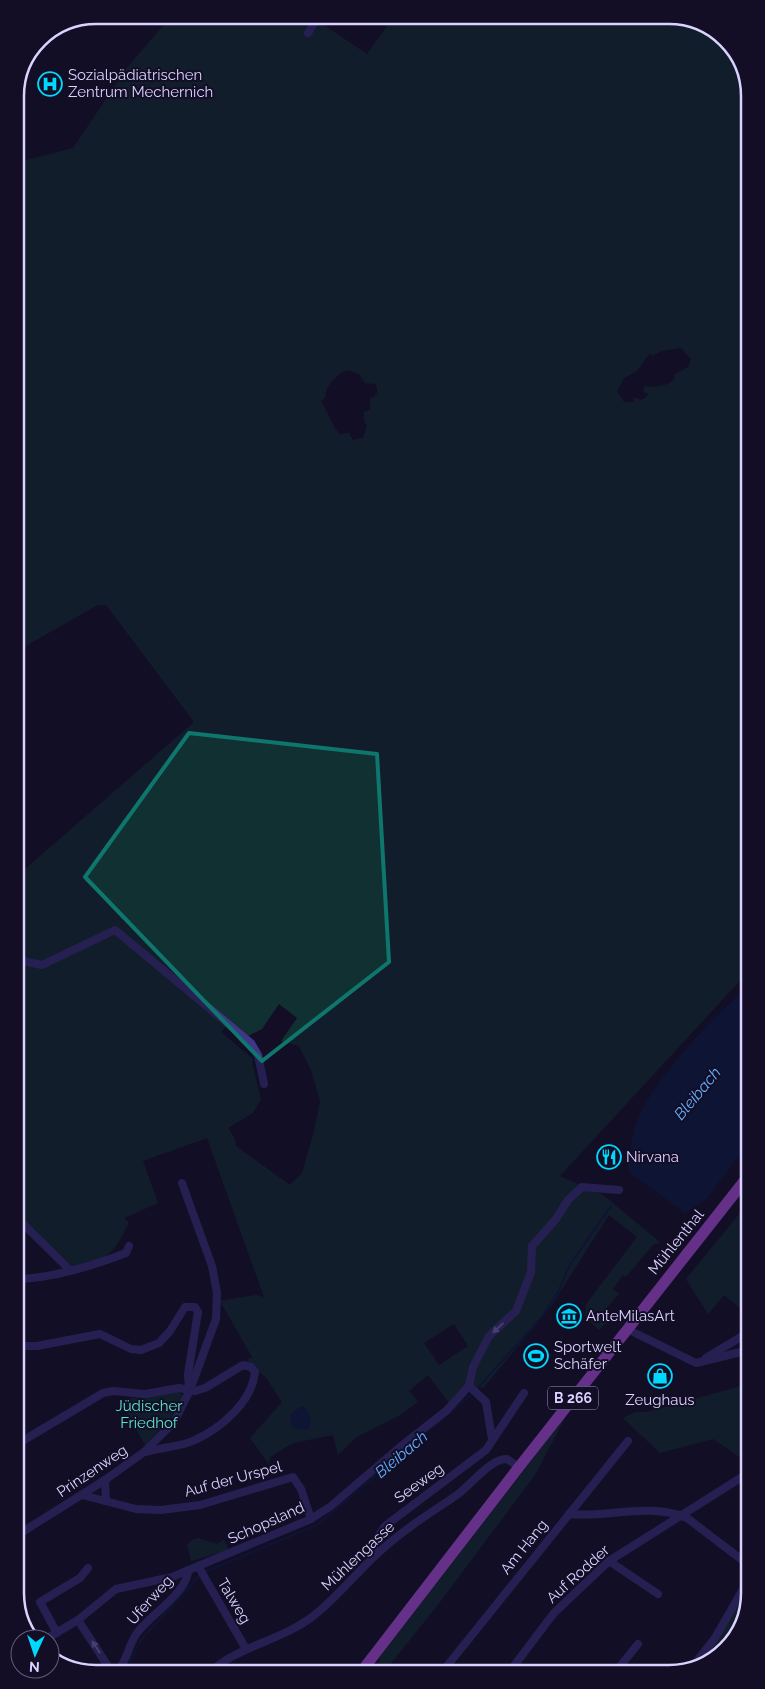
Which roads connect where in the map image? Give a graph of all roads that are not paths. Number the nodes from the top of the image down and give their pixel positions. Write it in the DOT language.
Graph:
graph roads {
  1 [pos="314,24"];
  2 [pos="308,33"];
  3 [pos="24,962"];
  4 [pos="264,1084"];
  5 [pos="182,1183"];
  6 [pos="741,1185"];
  7 [pos="618,1190"];
  8 [pos="24,1225"];
  9 [pos="129,1246"];
  10 [pos="70,1270"];
  11 [pos="24,1279"];
  12 [pos="627,1328"];
  13 [pos="741,1337"];
  14 [pos="24,1346"];
  15 [pos="741,1352"];
  16 [pos="704,1360"];
  17 [pos="474,1389"];
  18 [pos="190,1390"];
  19 [pos="524,1393"];
  20 [pos="24,1440"];
  21 [pos="492,1440"];
  22 [pos="628,1441"];
  23 [pos="144,1452"];
  24 [pos="519,1467"];
  25 [pos="741,1478"];
  26 [pos="105,1480"];
  27 [pos="82,1495"];
  28 [pos="106,1501"];
  29 [pos="569,1514"];
  30 [pos="680,1515"];
  31 [pos="311,1519"];
  32 [pos="24,1531"];
  33 [pos="377,1554"];
  34 [pos="741,1559"];
  35 [pos="609,1561"];
  36 [pos="88,1568"];
  37 [pos="188,1570"];
  38 [pos="201,1572"];
  39 [pos="741,1593"];
  40 [pos="658,1594"];
  41 [pos="78,1620"];
  42 [pos="55,1629"];
  43 [pos="60,1631"];
  44 [pos="638,1644"];
  45 [pos="246,1649"];
  46 [pos="699,1659"];
  47 [pos="108,1665"];
  48 [pos="123,1665"];
  49 [pos="219,1665"];
  50 [pos="369,1665"];
  51 [pos="448,1665"];
  52 [pos="515,1665"];
  53 [pos="621,1665"];
  1 -- 2 [label="street"];
  3 -- 4 [label="street"];
  5 -- 18 [label="street, Prinzenweg"];
  6 -- 12 [label="main road, Mühlenthal / B 266"];
  7 -- 17 [label="street, one-way"];
  8 -- 10 [label="street"];
  9 -- 10 [label="street"];
  10 -- 11 [label="street"];
  12 -- 16 [label="street"];
  12 -- 24 [label="main road, B 266"];
  13 -- 16 [label="street"];
  14 -- 18 [label="street"];
  15 -- 16 [label="street"];
  17 -- 21 [label="street"];
  17 -- 31 [label="street, Schopsland"];
  18 -- 20 [label="street"];
  18 -- 23 [label="street, Prinzenweg"];
  18 -- 23 [label="street"];
  19 -- 21 [label="street, Seeweg"];
  21 -- 33 [label="street, Seeweg"];
  22 -- 29 [label="street, Am Hang"];
  23 -- 26 [label="street, Prinzenweg"];
  24 -- 33 [label="street, Mühlengasse"];
  24 -- 50 [label="main road, B 266"];
  25 -- 30 [label="street, Auf Rodder"];
  26 -- 27 [label="street, Prinzenweg"];
  26 -- 28 [label="street"];
  27 -- 28 [label="street, Auf der Urspel"];
  27 -- 32 [label="street, Prinzenweg"];
  28 -- 31 [label="street, Auf der Urspel"];
  29 -- 30 [label="street"];
  29 -- 51 [label="street, Am Hang"];
  30 -- 34 [label="street"];
  30 -- 35 [label="street, Auf Rodder"];
  31 -- 38 [label="street, Schopsland"];
  33 -- 45 [label="street, Mühlengasse"];
  35 -- 40 [label="street"];
  35 -- 52 [label="street, Auf Rodder"];
  36 -- 42 [label="street"];
  37 -- 38 [label="street, Schopsland"];
  37 -- 41 [label="street, Schopsland"];
  37 -- 48 [label="street, Uferweg"];
  38 -- 45 [label="street, Talweg"];
  39 -- 46 [label="street"];
  41 -- 43 [label="street, Schopsland"];
  47 -- 41 [label="street, one-way"];
  44 -- 53 [label="street"];
  45 -- 49 [label="street, Mühlengasse"];
}
